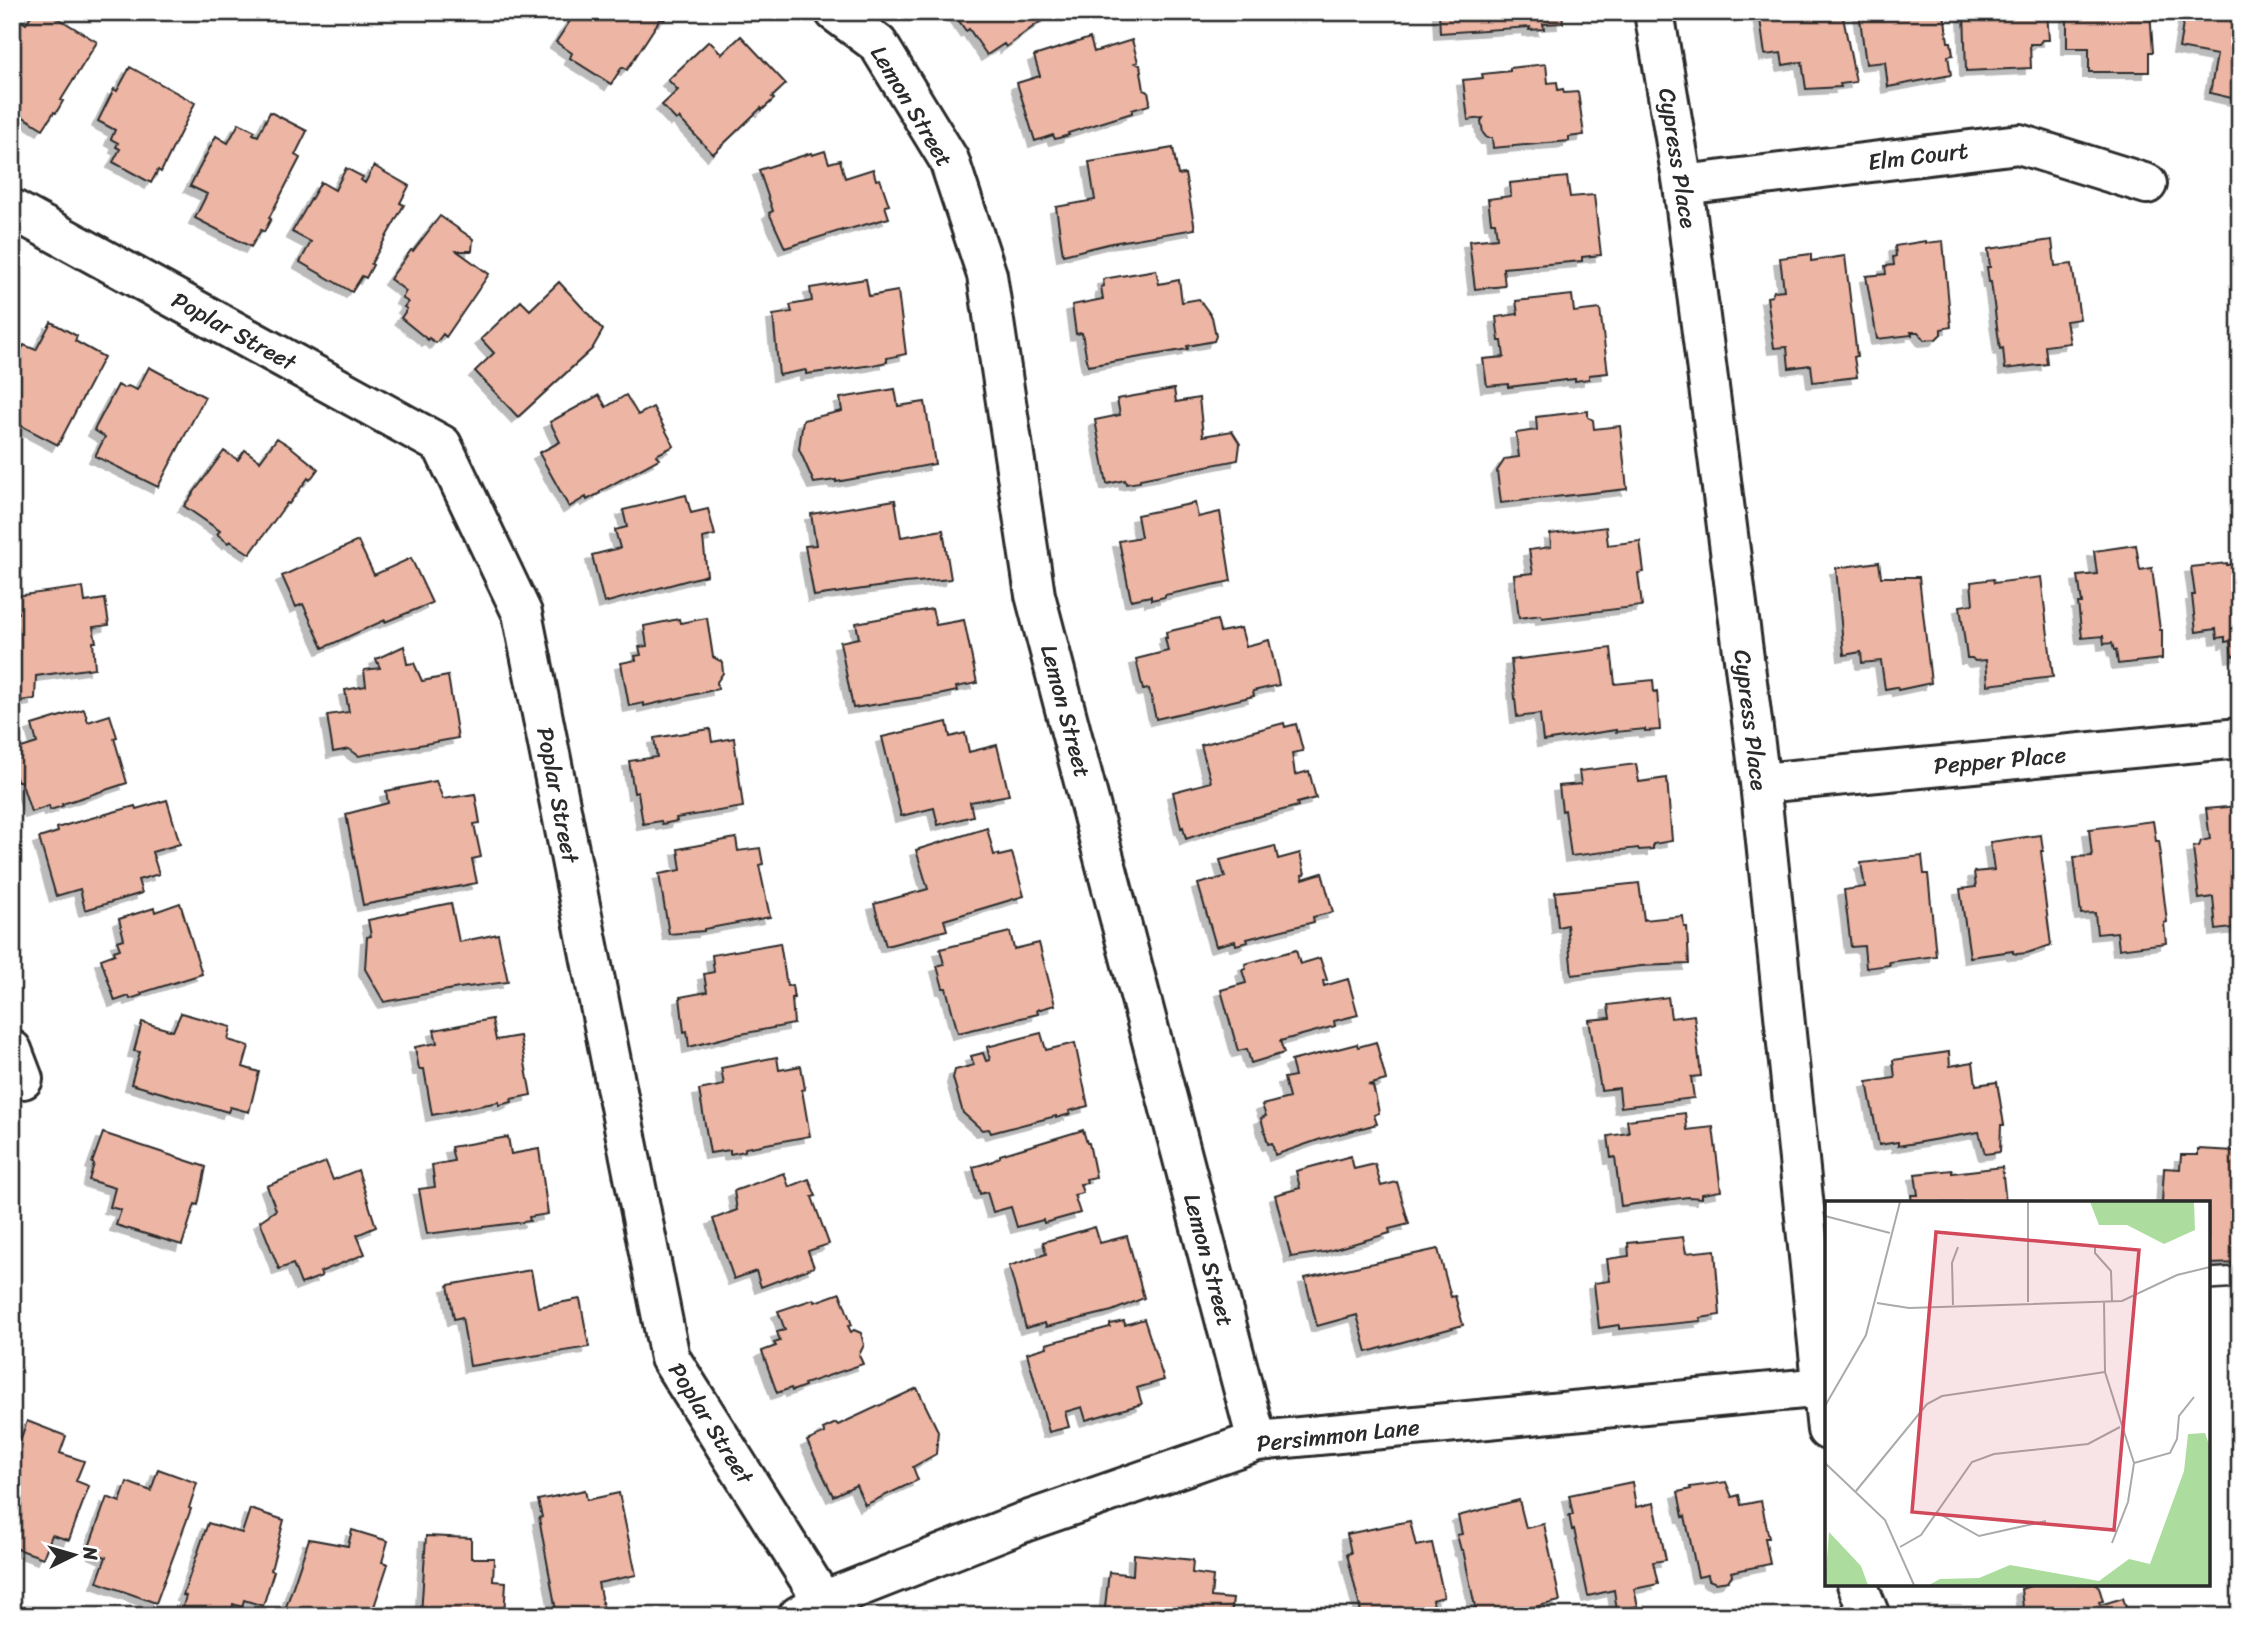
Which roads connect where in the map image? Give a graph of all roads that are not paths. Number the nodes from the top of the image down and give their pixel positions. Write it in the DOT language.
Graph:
graph roads {
  1 [pos="835,12"];
  2 [pos="1654,12"];
  3 [pos="2147,184"];
  4 [pos="1683,185"];
  5 [pos="13,212"];
  6 [pos="2240,738"];
  7 [pos="1760,783"];
  8 [pos="2240,1277"];
  9 [pos="2210,1279"];
  10 [pos="1824,1387"];
  11 [pos="1825,1401"];
  12 [pos="1257,1441"];
  13 [pos="1858,1586"];
  14 [pos="811,1608"];
  15 [pos="1870,1616"];
  1 -- 12 [label="street, Lemon Street"];
  2 -- 4 [label="street, Cypress Place"];
  3 -- 4 [label="street, Elm Court"];
  4 -- 7 [label="street, Cypress Place"];
  5 -- 14 [label="street, Poplar Street"];
  6 -- 7 [label="street, Pepper Place"];
  7 -- 10 [label="street, Cypress Place"];
  8 -- 9 [label="lane"];
  10 -- 11 [label="street, Cypress Place"];
  10 -- 12 [label="street, Persimmon Lane"];
  12 -- 14 [label="street, Persimmon Lane"];
  13 -- 15 [label="street"];
}
